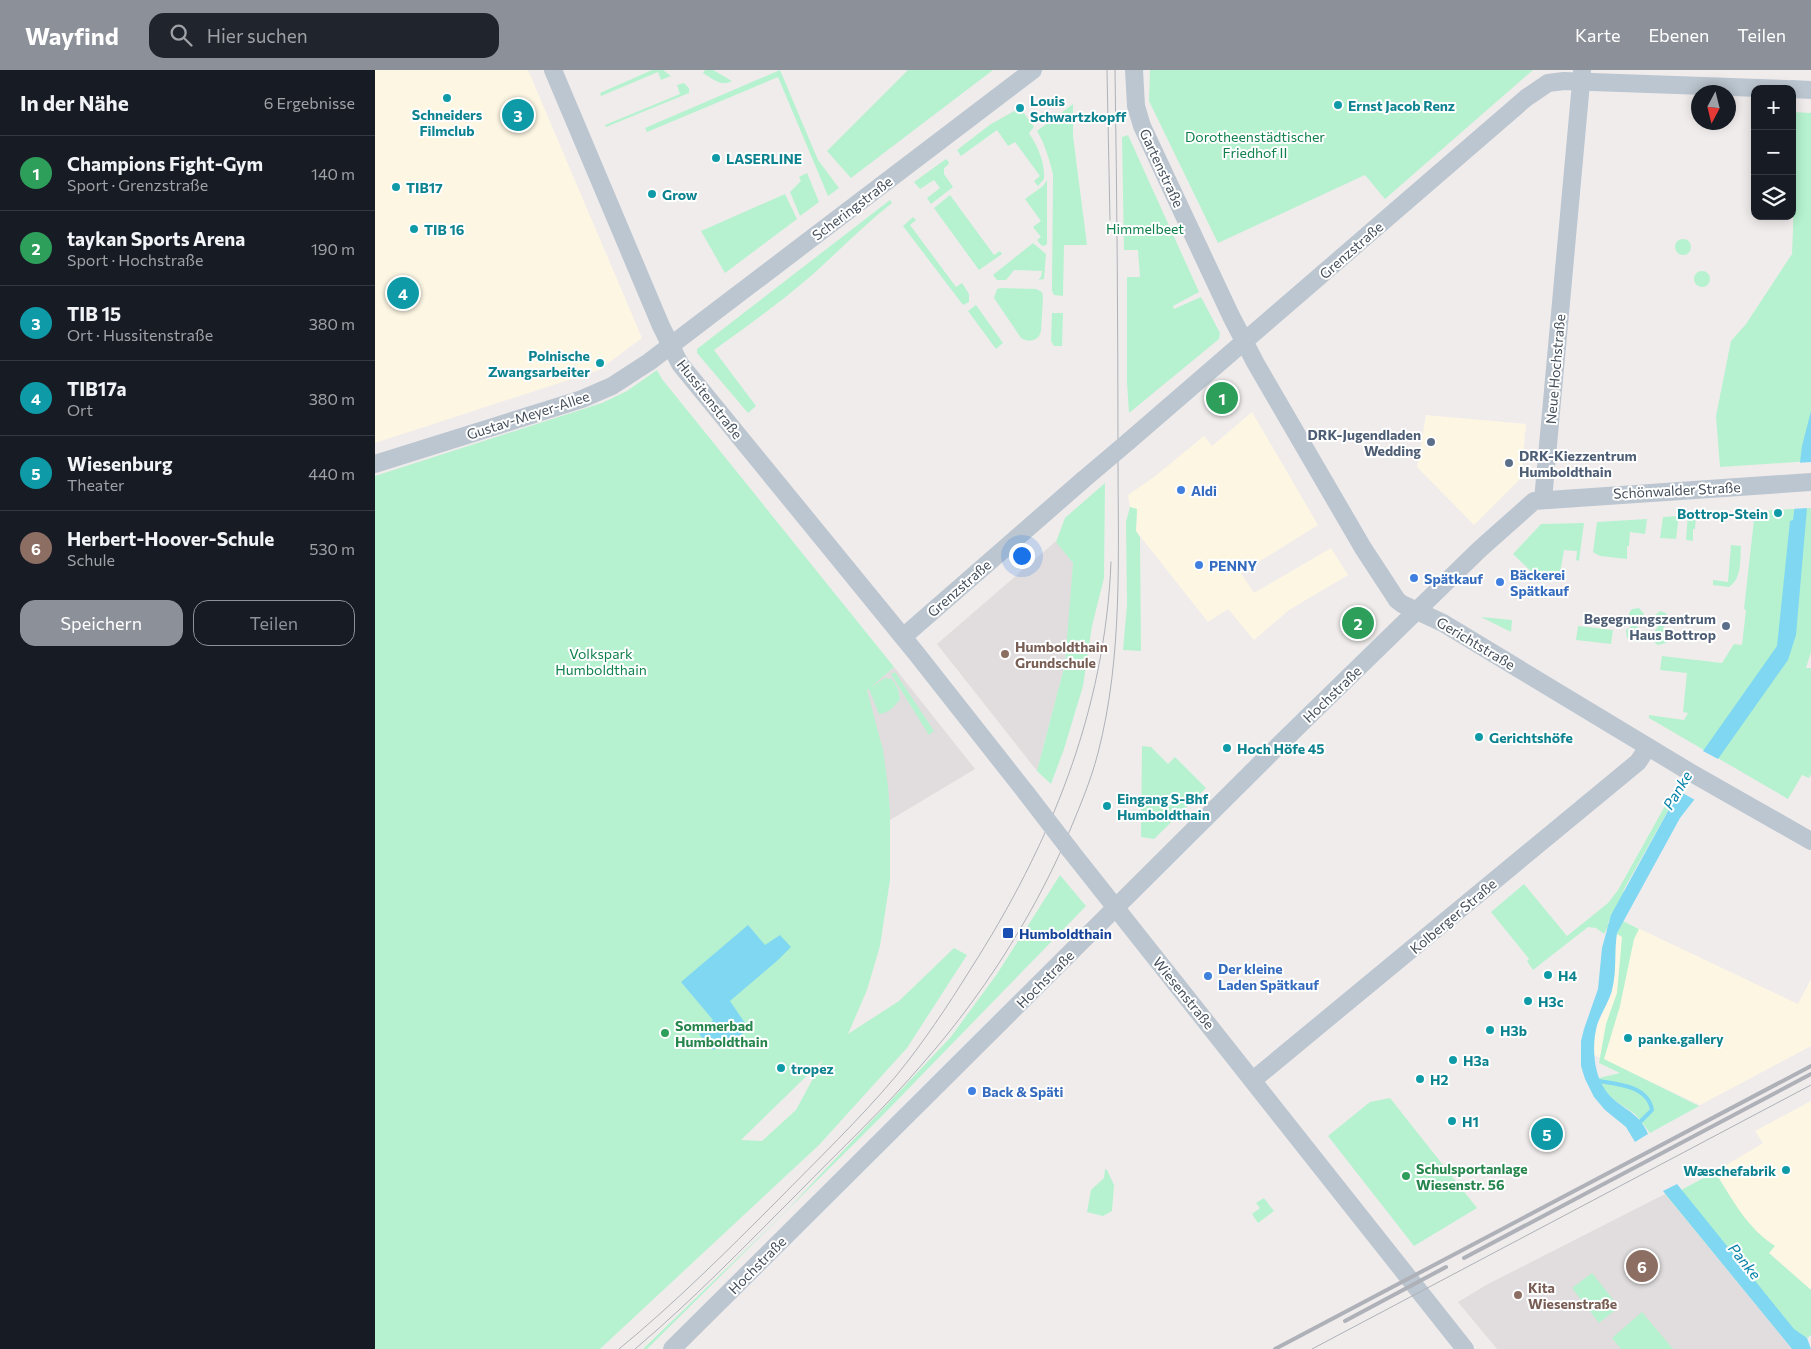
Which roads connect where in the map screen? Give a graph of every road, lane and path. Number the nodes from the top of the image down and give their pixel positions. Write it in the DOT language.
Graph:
graph roads {
  1 [pos="553,70"];
  2 [pos="1033,70"];
  3 [pos="1134,70"];
  4 [pos="1582,76"];
  5 [pos="1751,87"];
  6 [pos="1796,89"];
  7 [pos="1811,90"];
  8 [pos="1245,342"];
  9 [pos="671,345"];
  10 [pos="375,464"];
  11 [pos="1811,482"];
  12 [pos="1543,500"];
  13 [pos="1418,611"];
  14 [pos="903,637"];
  15 [pos="1648,747"];
  16 [pos="1811,841"];
  17 [pos="1116,908"];
  18 [pos="1253,1080"];
  19 [pos="672,1349"];
  20 [pos="1465,1349"];
  1 -- 9 [label="street, Hussitenstraße"];
  2 -- 9 [label="street, Scheringstraße"];
  3 -- 8 [label="street, Gartenstraße"];
  4 -- 5 [label="street, Grenzstraße"];
  4 -- 8 [label="street, Grenzstraße"];
  4 -- 12 [label="street, Neue Hochstraße"];
  6 -- 7 [label="street"];
  8 -- 13 [label="street, Gerichtstraße"];
  8 -- 14 [label="street, Grenzstraße, bridge"];
  9 -- 10 [label="street, Gustav-Meyer-Allee"];
  9 -- 14 [label="street, Hussitenstraße"];
  11 -- 12 [label="street, Schönwalder Straße"];
  12 -- 13 [label="street"];
  13 -- 15 [label="street, Gerichtstraße"];
  13 -- 17 [label="street, Hochstraße"];
  14 -- 17 [label="street, Wiesenstraße, bridge"];
  15 -- 16 [label="street, Gerichtstraße"];
  15 -- 18 [label="street, Kolberger Straße"];
  17 -- 18 [label="street, Wiesenstraße"];
  17 -- 19 [label="street, Hochstraße"];
  18 -- 20 [label="street, Wiesenstraße"];
}
